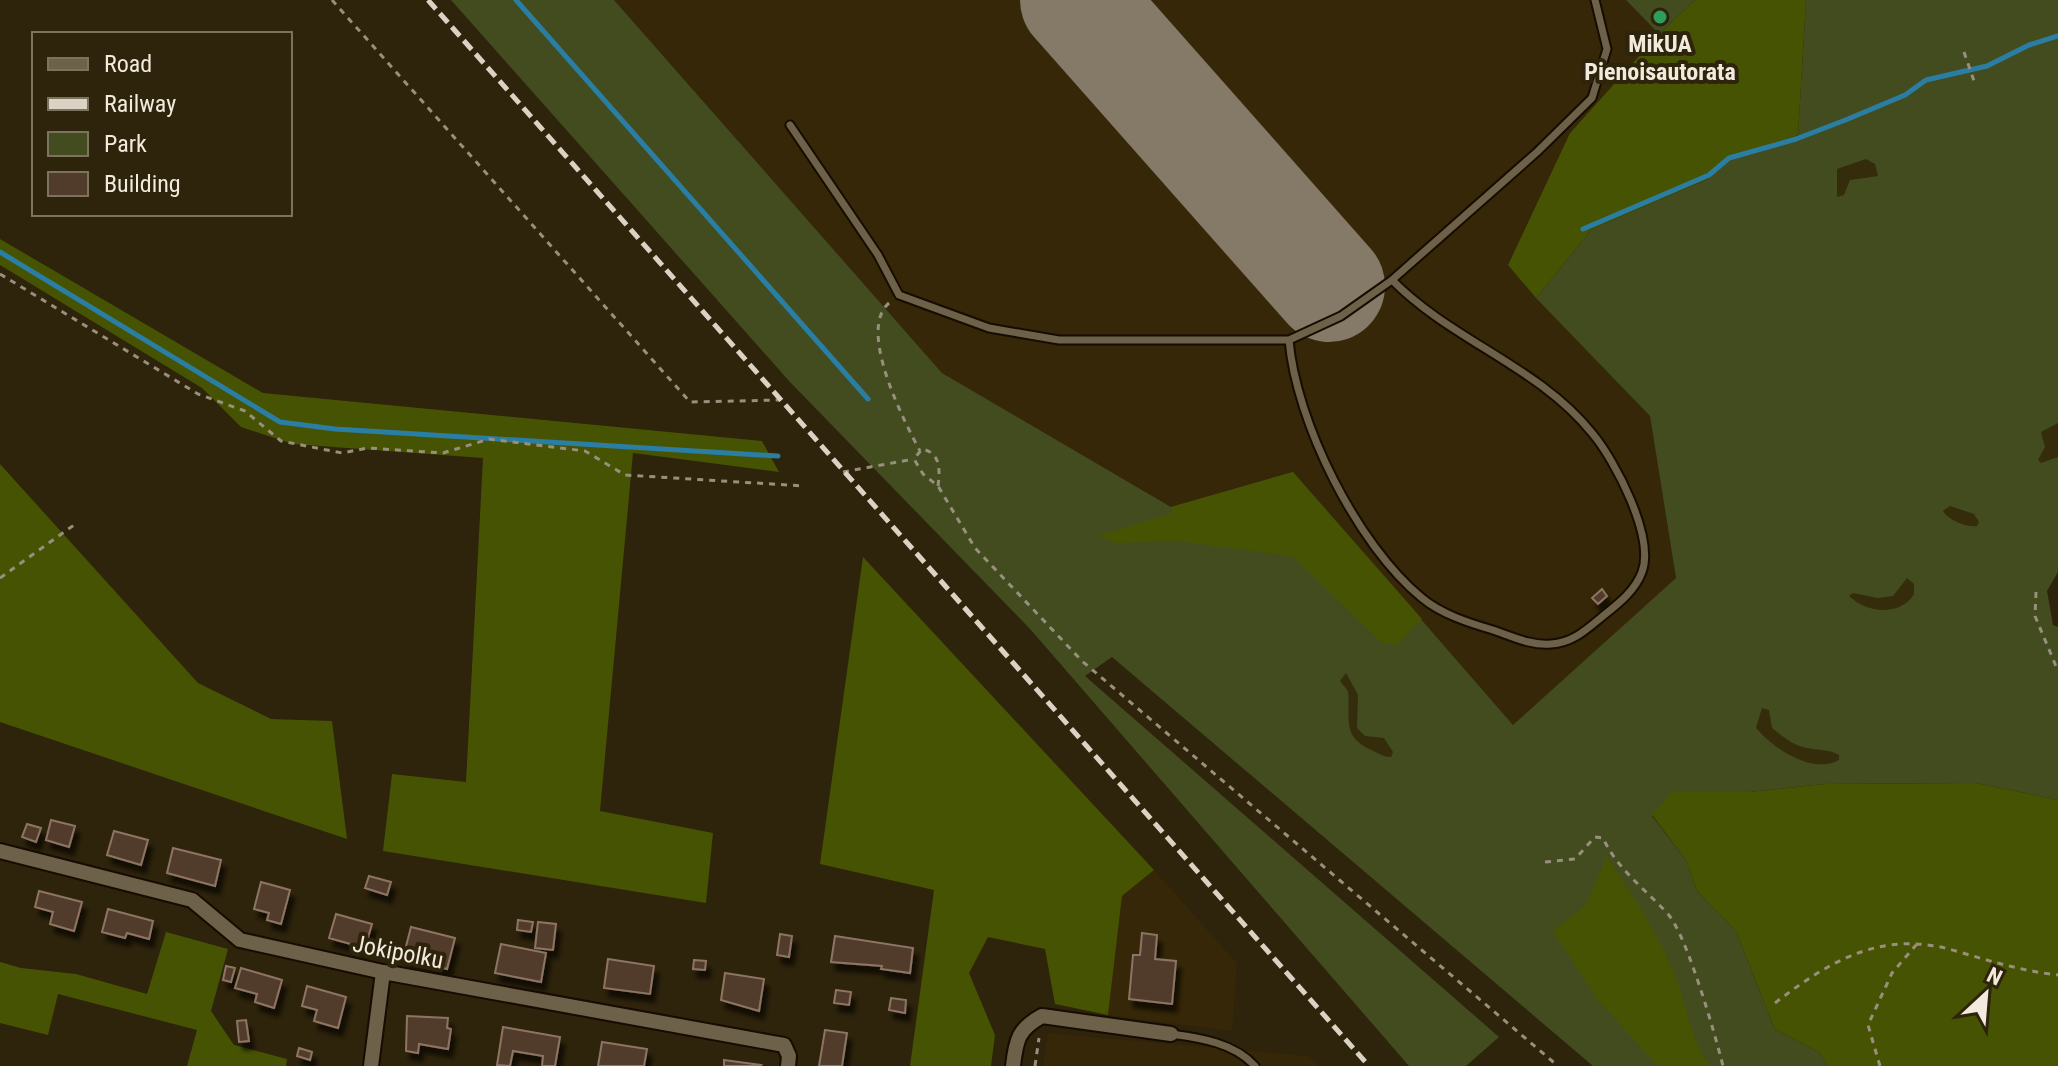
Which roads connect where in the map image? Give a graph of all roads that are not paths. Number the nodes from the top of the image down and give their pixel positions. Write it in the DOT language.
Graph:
graph roads {
  1 [pos="1595,0"];
  2 [pos="790,125"];
  3 [pos="1392,280"];
  4 [pos="1289,340"];
  5 [pos="0,851"];
  6 [pos="383,972"];
  7 [pos="1171,1034"];
  8 [pos="371,1066"];
  9 [pos="788,1066"];
  10 [pos="1013,1066"];
  11 [pos="1255,1066"];
  1 -- 3 [label="lane"];
  2 -- 4 [label="lane"];
  3 -- 4 [label="lane"];
  3 -- 4 [label="lane"];
  5 -- 6 [label="street, Jokipolku"];
  6 -- 8 [label="street"];
  6 -- 9 [label="street, Jokipolku"];
  7 -- 10 [label="street"];
  7 -- 11 [label="lane"];
}
